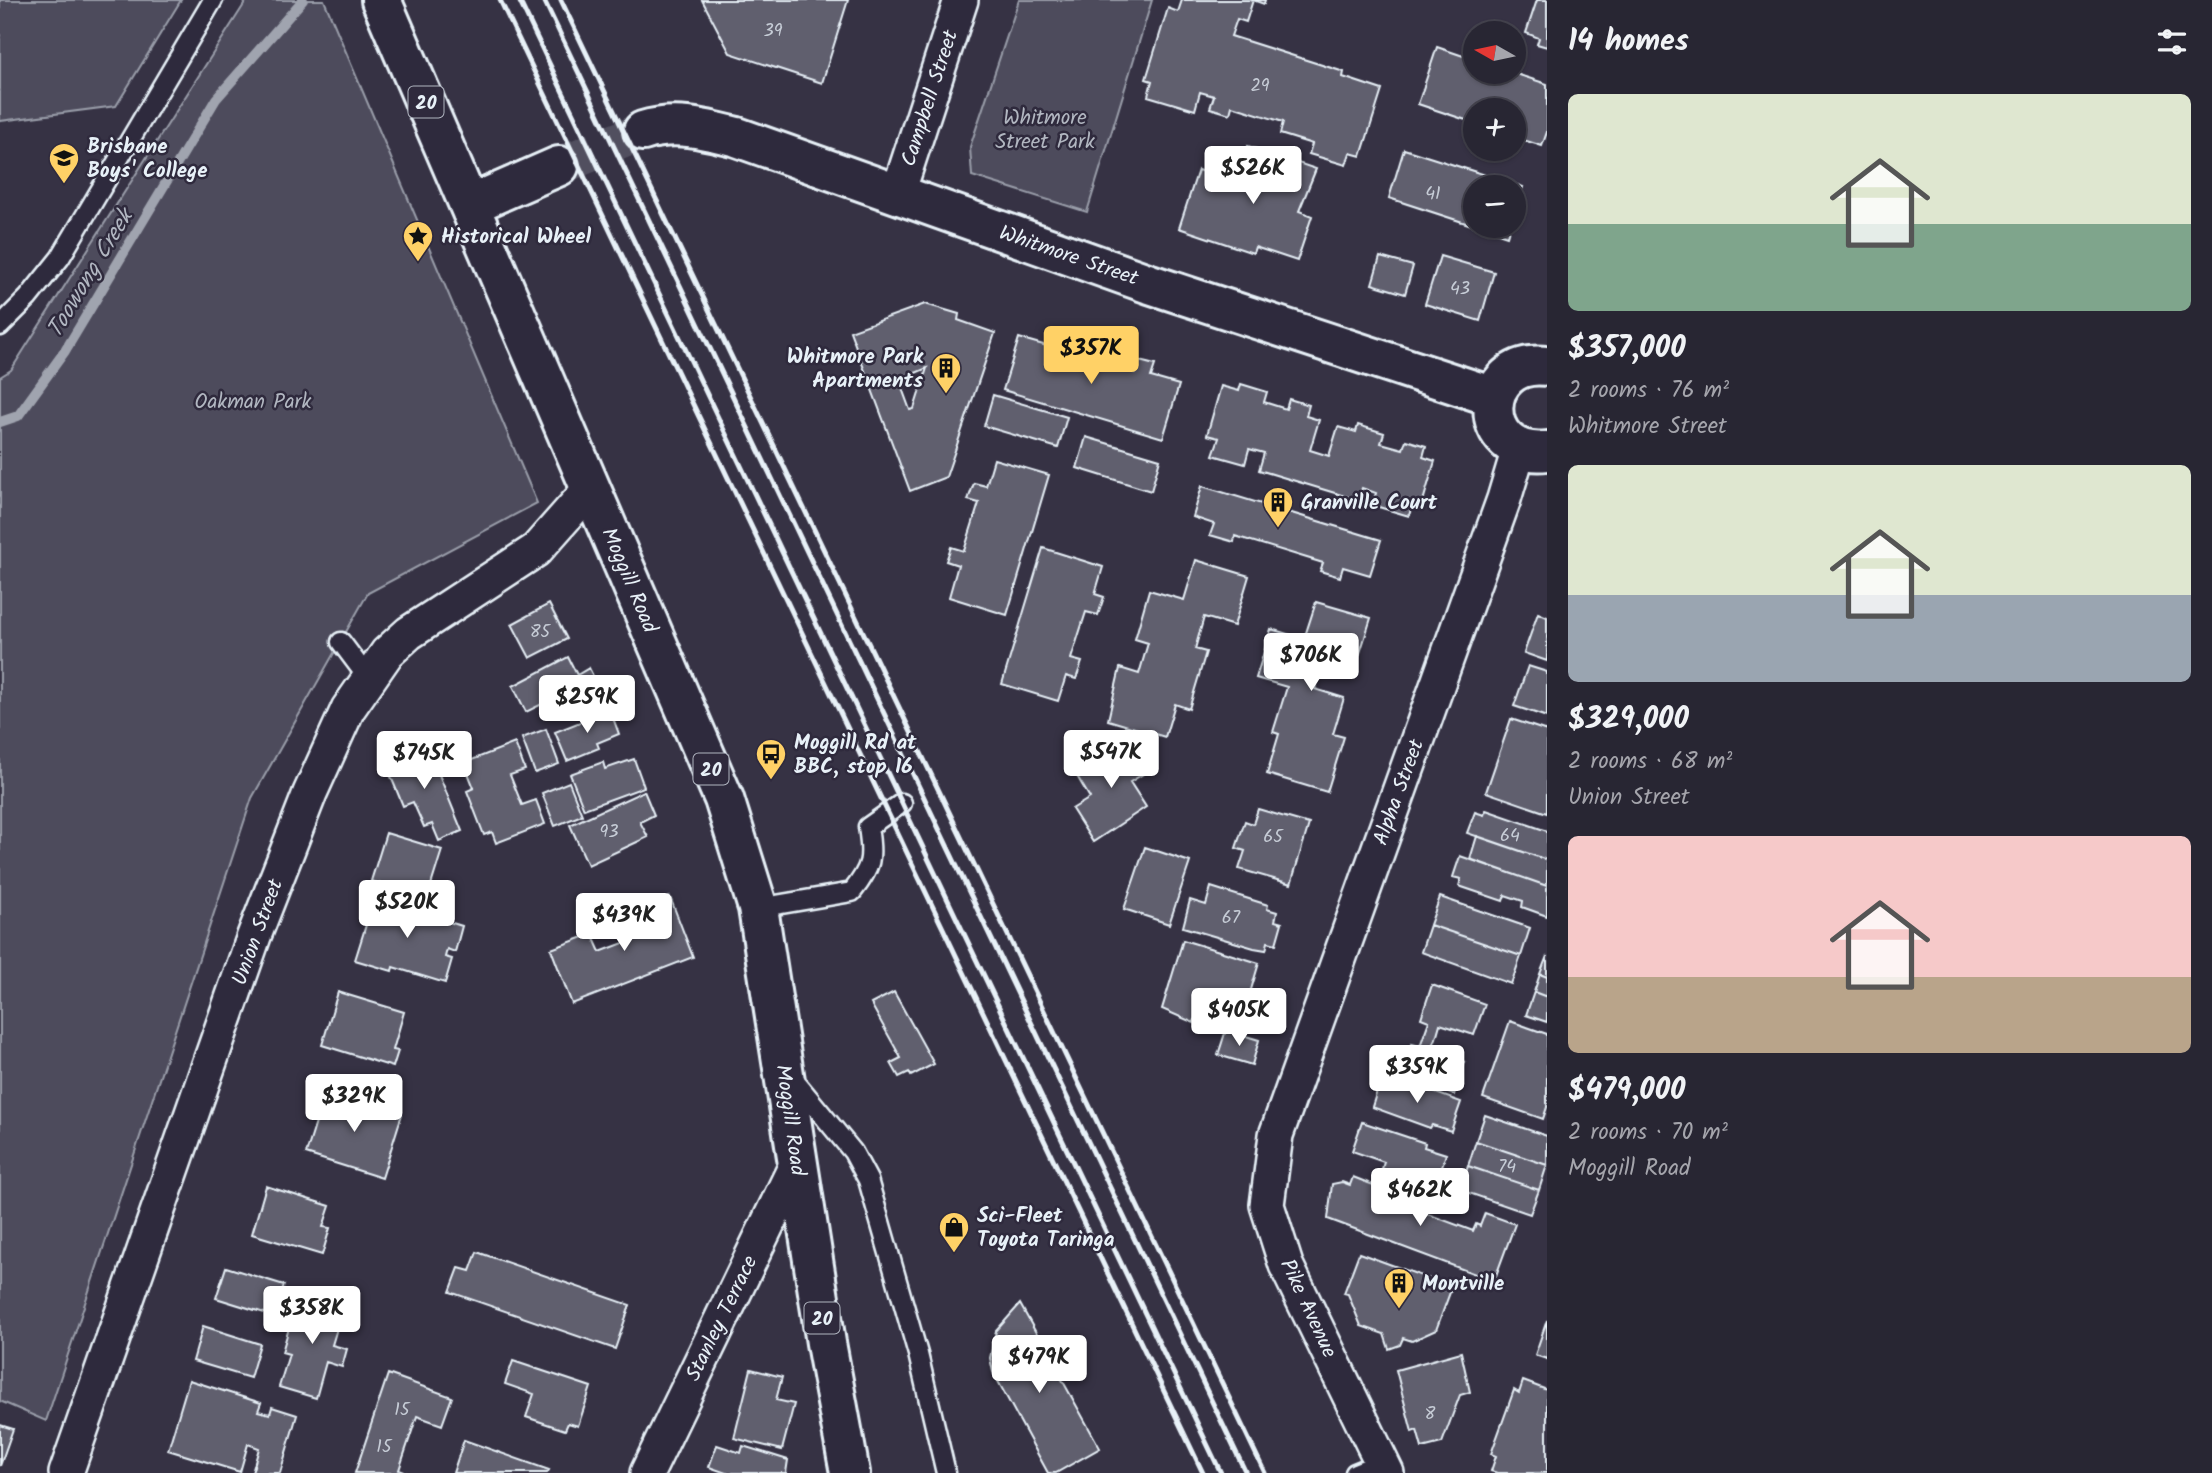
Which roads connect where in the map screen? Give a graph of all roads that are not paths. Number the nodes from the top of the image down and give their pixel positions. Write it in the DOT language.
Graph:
graph roads {
  1 [pos="213,0"];
  2 [pos="381,0"];
  3 [pos="961,0"];
  4 [pos="643,131"];
  5 [pos="559,166"];
  6 [pos="897,196"];
  7 [pos="470,205"];
  8 [pos="0,326"];
  9 [pos="1547,366"];
  10 [pos="1494,397"];
  11 [pos="1533,450"];
  12 [pos="590,489"];
  13 [pos="341,642"];
  14 [pos="368,677"];
  15 [pos="902,803"];
  16 [pos="758,908"];
  17 [pos="783,1064"];
  18 [pos="1276,1135"];
  19 [pos="797,1163"];
  20 [pos="1375,1469"];
  21 [pos="66,1473"];
  22 [pos="647,1473"];
  23 [pos="850,1473"];
  24 [pos="946,1473"];
  1 -- 8 [label="lane"];
  2 -- 7 [label="main road, Moggill Road / 20"];
  3 -- 6 [label="street, Campbell Street"];
  4 -- 6 [label="main road, Whitmore Street"];
  5 -- 7 [label="main road"];
  6 -- 10 [label="main road, Whitmore Street"];
  7 -- 12 [label="main road, Moggill Road / 20"];
  9 -- 10 [label="main road"];
  10 -- 11 [label="main road, Alpha Street"];
  11 -- 18 [label="street, Alpha Street"];
  12 -- 14 [label="street, Union Street"];
  12 -- 16 [label="main road, Moggill Road / 20"];
  13 -- 14 [label="lane"];
  14 -- 21 [label="street, Union Street"];
  15 -- 16 [label="lane"];
  16 -- 17 [label="main road, Moggill Road / 20"];
  17 -- 19 [label="main road, Moggill Road / 20"];
  17 -- 24 [label="lane"];
  18 -- 20 [label="street, Pike Avenue"];
  19 -- 22 [label="street, Stanley Terrace"];
  19 -- 23 [label="main road, Moggill Road / 20"];
}
